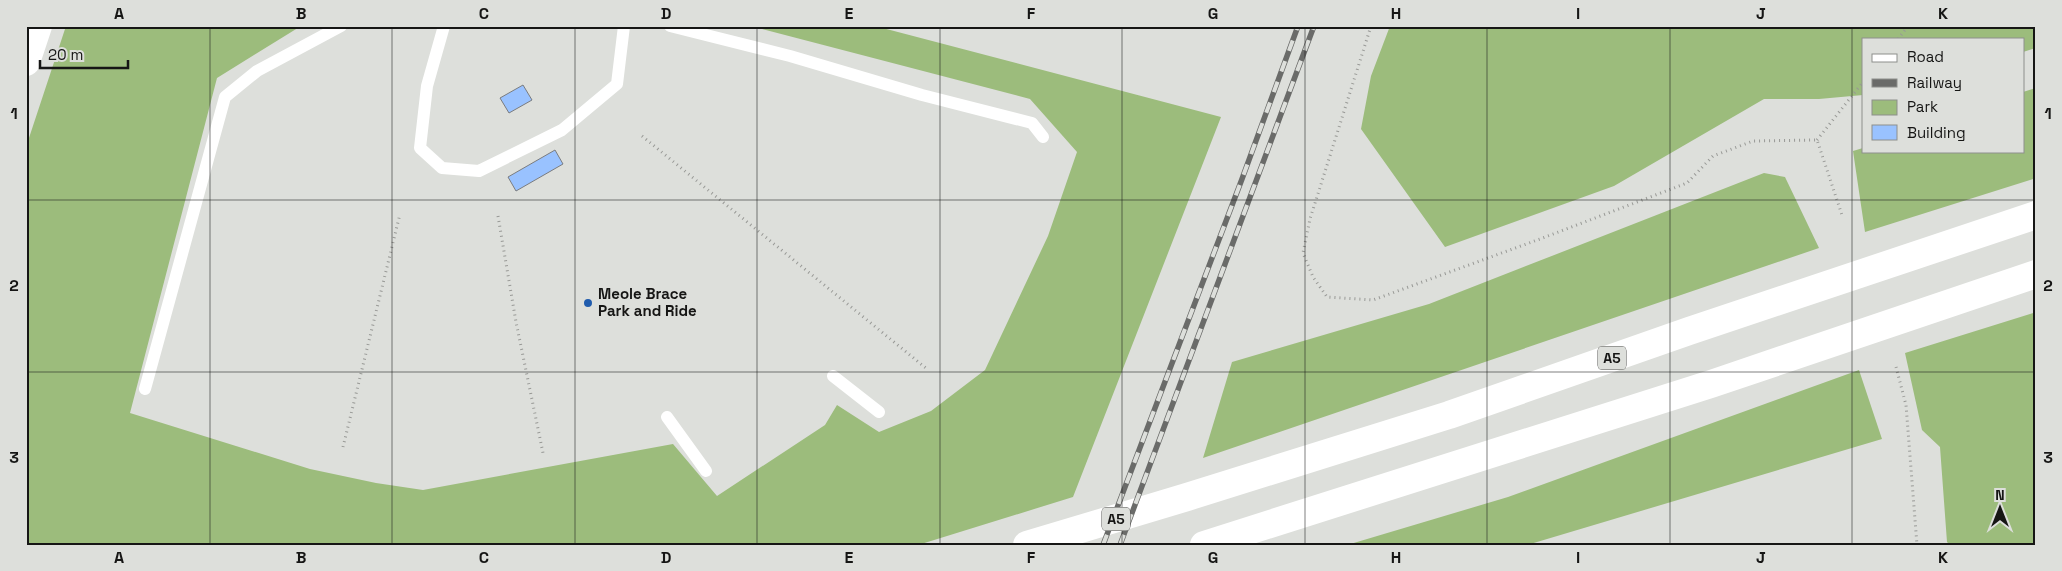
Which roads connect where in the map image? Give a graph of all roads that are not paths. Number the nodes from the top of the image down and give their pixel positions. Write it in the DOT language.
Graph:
graph roads {
  1 [pos="38,26"];
  2 [pos="341,26"];
  3 [pos="444,26"];
  4 [pos="624,26"];
  5 [pos="670,26"];
  6 [pos="26,62"];
  7 [pos="1043,137"];
  8 [pos="2036,215"];
  9 [pos="2036,274"];
  10 [pos="833,376"];
  11 [pos="145,389"];
  12 [pos="879,412"];
  13 [pos="667,416"];
  14 [pos="706,471"];
  15 [pos="1036,542"];
  16 [pos="1204,545"];
  1 -- 6 [label="main road"];
  2 -- 11 [label="lane"];
  3 -- 4 [label="lane"];
  5 -- 7 [label="lane"];
  8 -- 15 [label="main road, A5"];
  9 -- 16 [label="main road"];
  10 -- 12 [label="lane"];
  13 -- 14 [label="lane"];
}
